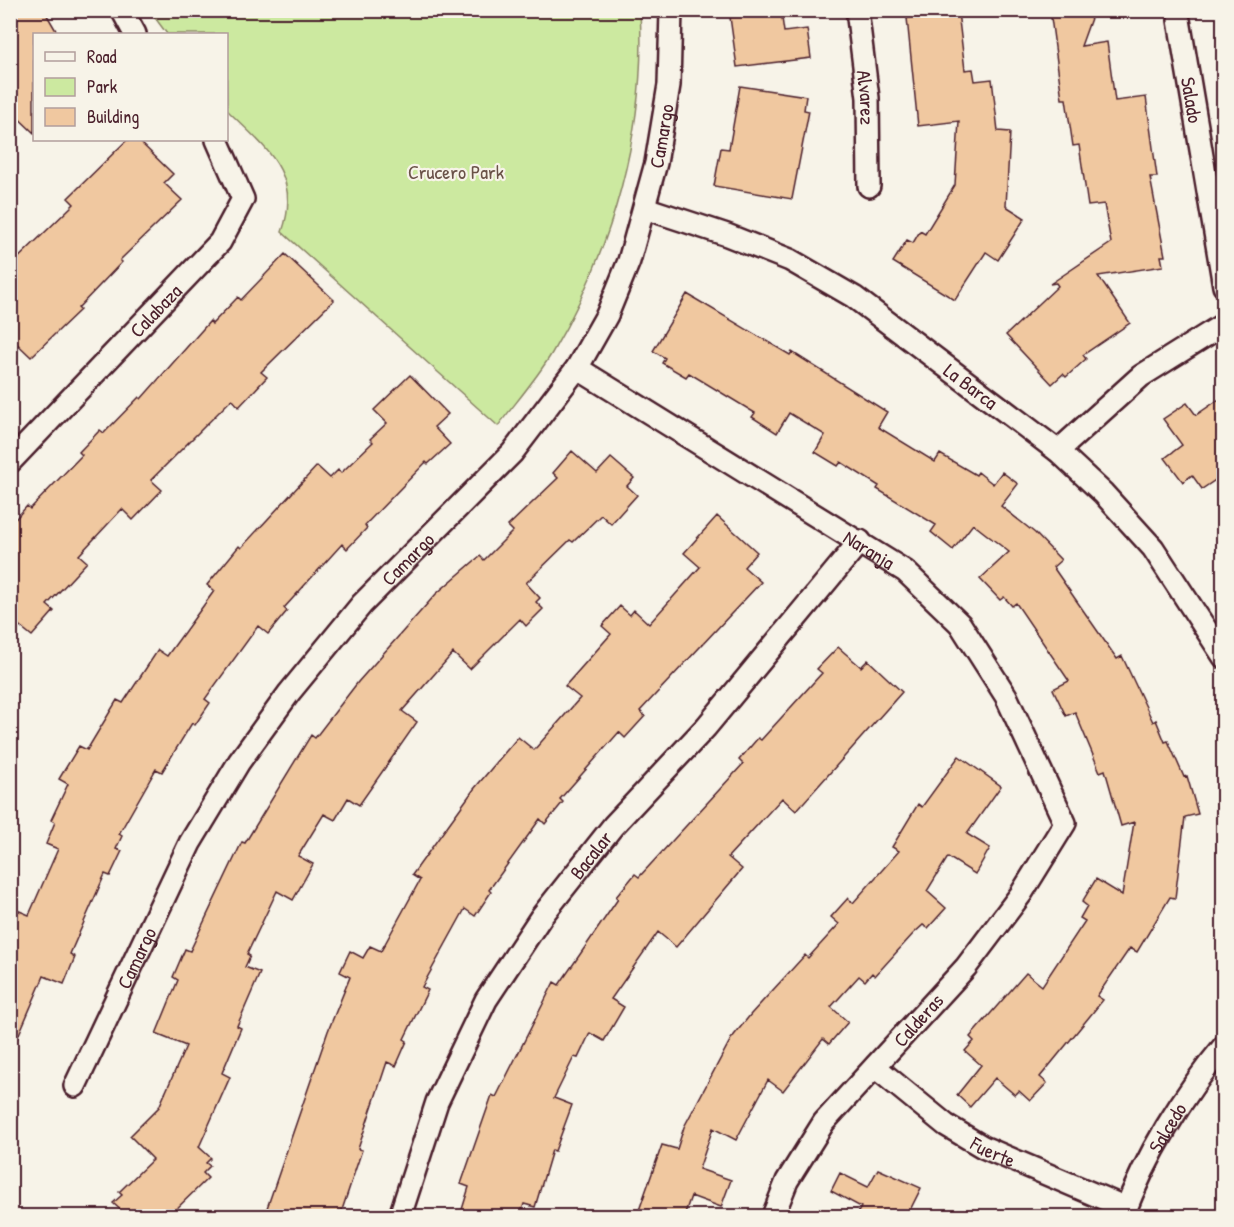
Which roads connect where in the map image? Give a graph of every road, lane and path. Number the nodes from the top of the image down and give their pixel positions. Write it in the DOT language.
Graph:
graph roads {
  1 [pos="122,10"];
  2 [pos="671,10"];
  3 [pos="857,10"];
  4 [pos="1179,20"];
  5 [pos="134,33"];
  6 [pos="217,141"];
  7 [pos="869,186"];
  8 [pos="645,208"];
  9 [pos="1224,286"];
  10 [pos="1224,324"];
  11 [pos="577,368"];
  12 [pos="1058,452"];
  13 [pos="10,462"];
  14 [pos="860,541"];
  15 [pos="1224,657"];
  16 [pos="1065,823"];
  17 [pos="1224,1046"];
  18 [pos="875,1067"];
  19 [pos="75,1086"];
  20 [pos="1125,1212"];
  21 [pos="400,1216"];
  22 [pos="772,1216"];
  1 -- 5 [label="street"];
  2 -- 8 [label="street, Camargo"];
  3 -- 7 [label="street, Alvarez"];
  4 -- 9 [label="street, Salado"];
  6 -- 13 [label="street, Calabaza"];
  8 -- 11 [label="street, Camargo"];
  8 -- 12 [label="street, La Barca"];
  10 -- 12 [label="street"];
  11 -- 14 [label="street, Naranja"];
  11 -- 19 [label="street, Camargo"];
  12 -- 15 [label="street, La Barca"];
  14 -- 16 [label="street, Naranja"];
  14 -- 21 [label="street, Bacalar"];
  16 -- 18 [label="street, Calderas"];
  17 -- 20 [label="street, Salcedo"];
  18 -- 20 [label="street, Fuerte"];
  18 -- 22 [label="street, Calderas"];
}
